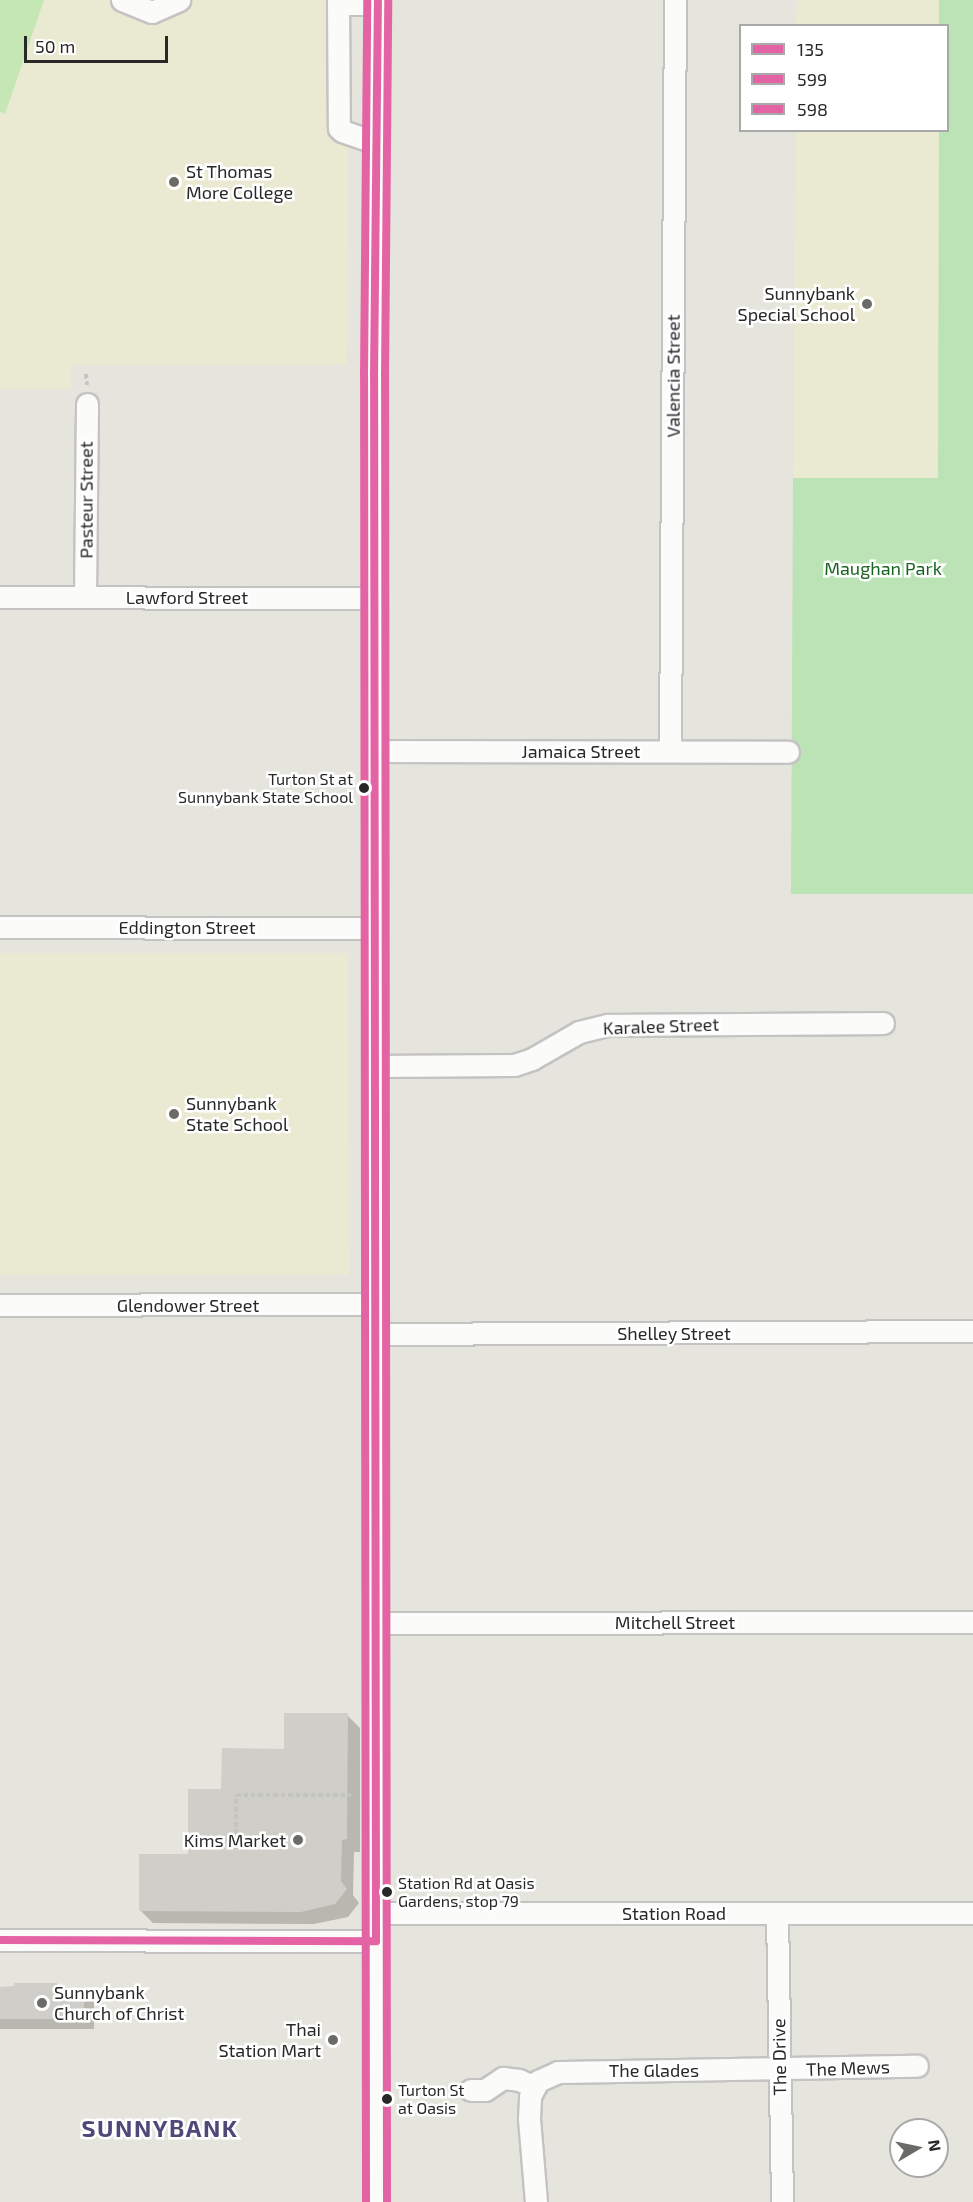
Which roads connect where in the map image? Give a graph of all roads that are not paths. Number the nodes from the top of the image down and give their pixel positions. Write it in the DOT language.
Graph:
graph roads {
  1 [pos="122,0"];
  2 [pos="675,0"];
  3 [pos="173,2"];
  4 [pos="338,2"];
  5 [pos="378,2"];
  6 [pos="376,143"];
  7 [pos="87,404"];
  8 [pos="0,597"];
  9 [pos="85,597"];
  10 [pos="375,598"];
  11 [pos="375,751"];
  12 [pos="670,751"];
  13 [pos="788,752"];
  14 [pos="0,927"];
  15 [pos="375,928"];
  16 [pos="883,1023"];
  17 [pos="376,1066"];
  18 [pos="375,1304"];
  19 [pos="0,1305"];
  20 [pos="973,1331"];
  21 [pos="375,1334"];
  22 [pos="973,1622"];
  23 [pos="376,1623"];
  24 [pos="376,1913"];
  25 [pos="777,1913"];
  26 [pos="973,1913"];
  27 [pos="0,1940"];
  28 [pos="376,1941"];
  29 [pos="917,2066"];
  30 [pos="778,2070"];
  31 [pos="535,2088"];
  32 [pos="471,2090"];
  33 [pos="377,2202"];
  34 [pos="536,2202"];
  35 [pos="782,2202"];
  1 -- 3 [label="street"];
  2 -- 12 [label="street, Valencia Street"];
  4 -- 5 [label="street"];
  4 -- 6 [label="street"];
  5 -- 6 [label="street"];
  6 -- 10 [label="street"];
  7 -- 9 [label="street, Pasteur Street"];
  8 -- 9 [label="street, Lawford Street"];
  9 -- 10 [label="street, Lawford Street"];
  10 -- 11 [label="street"];
  11 -- 12 [label="street, Jamaica Street"];
  11 -- 15 [label="street"];
  12 -- 13 [label="street, Jamaica Street"];
  14 -- 15 [label="street, Eddington Street"];
  15 -- 17 [label="street"];
  16 -- 17 [label="street, Karalee Street"];
  17 -- 18 [label="street"];
  18 -- 19 [label="street, Glendower Street"];
  18 -- 21 [label="street"];
  20 -- 21 [label="street, Shelley Street"];
  21 -- 23 [label="street"];
  22 -- 23 [label="street, Mitchell Street"];
  23 -- 24 [label="street"];
  24 -- 25 [label="street, Station Road"];
  24 -- 28 [label="street"];
  25 -- 26 [label="street, Station Road"];
  25 -- 30 [label="street, The Drive"];
  27 -- 28 [label="street"];
  28 -- 33 [label="street"];
  29 -- 30 [label="street, The Mews"];
  30 -- 31 [label="street, The Glades"];
  30 -- 35 [label="street, The Drive"];
  31 -- 32 [label="street"];
  31 -- 34 [label="street"];
}
